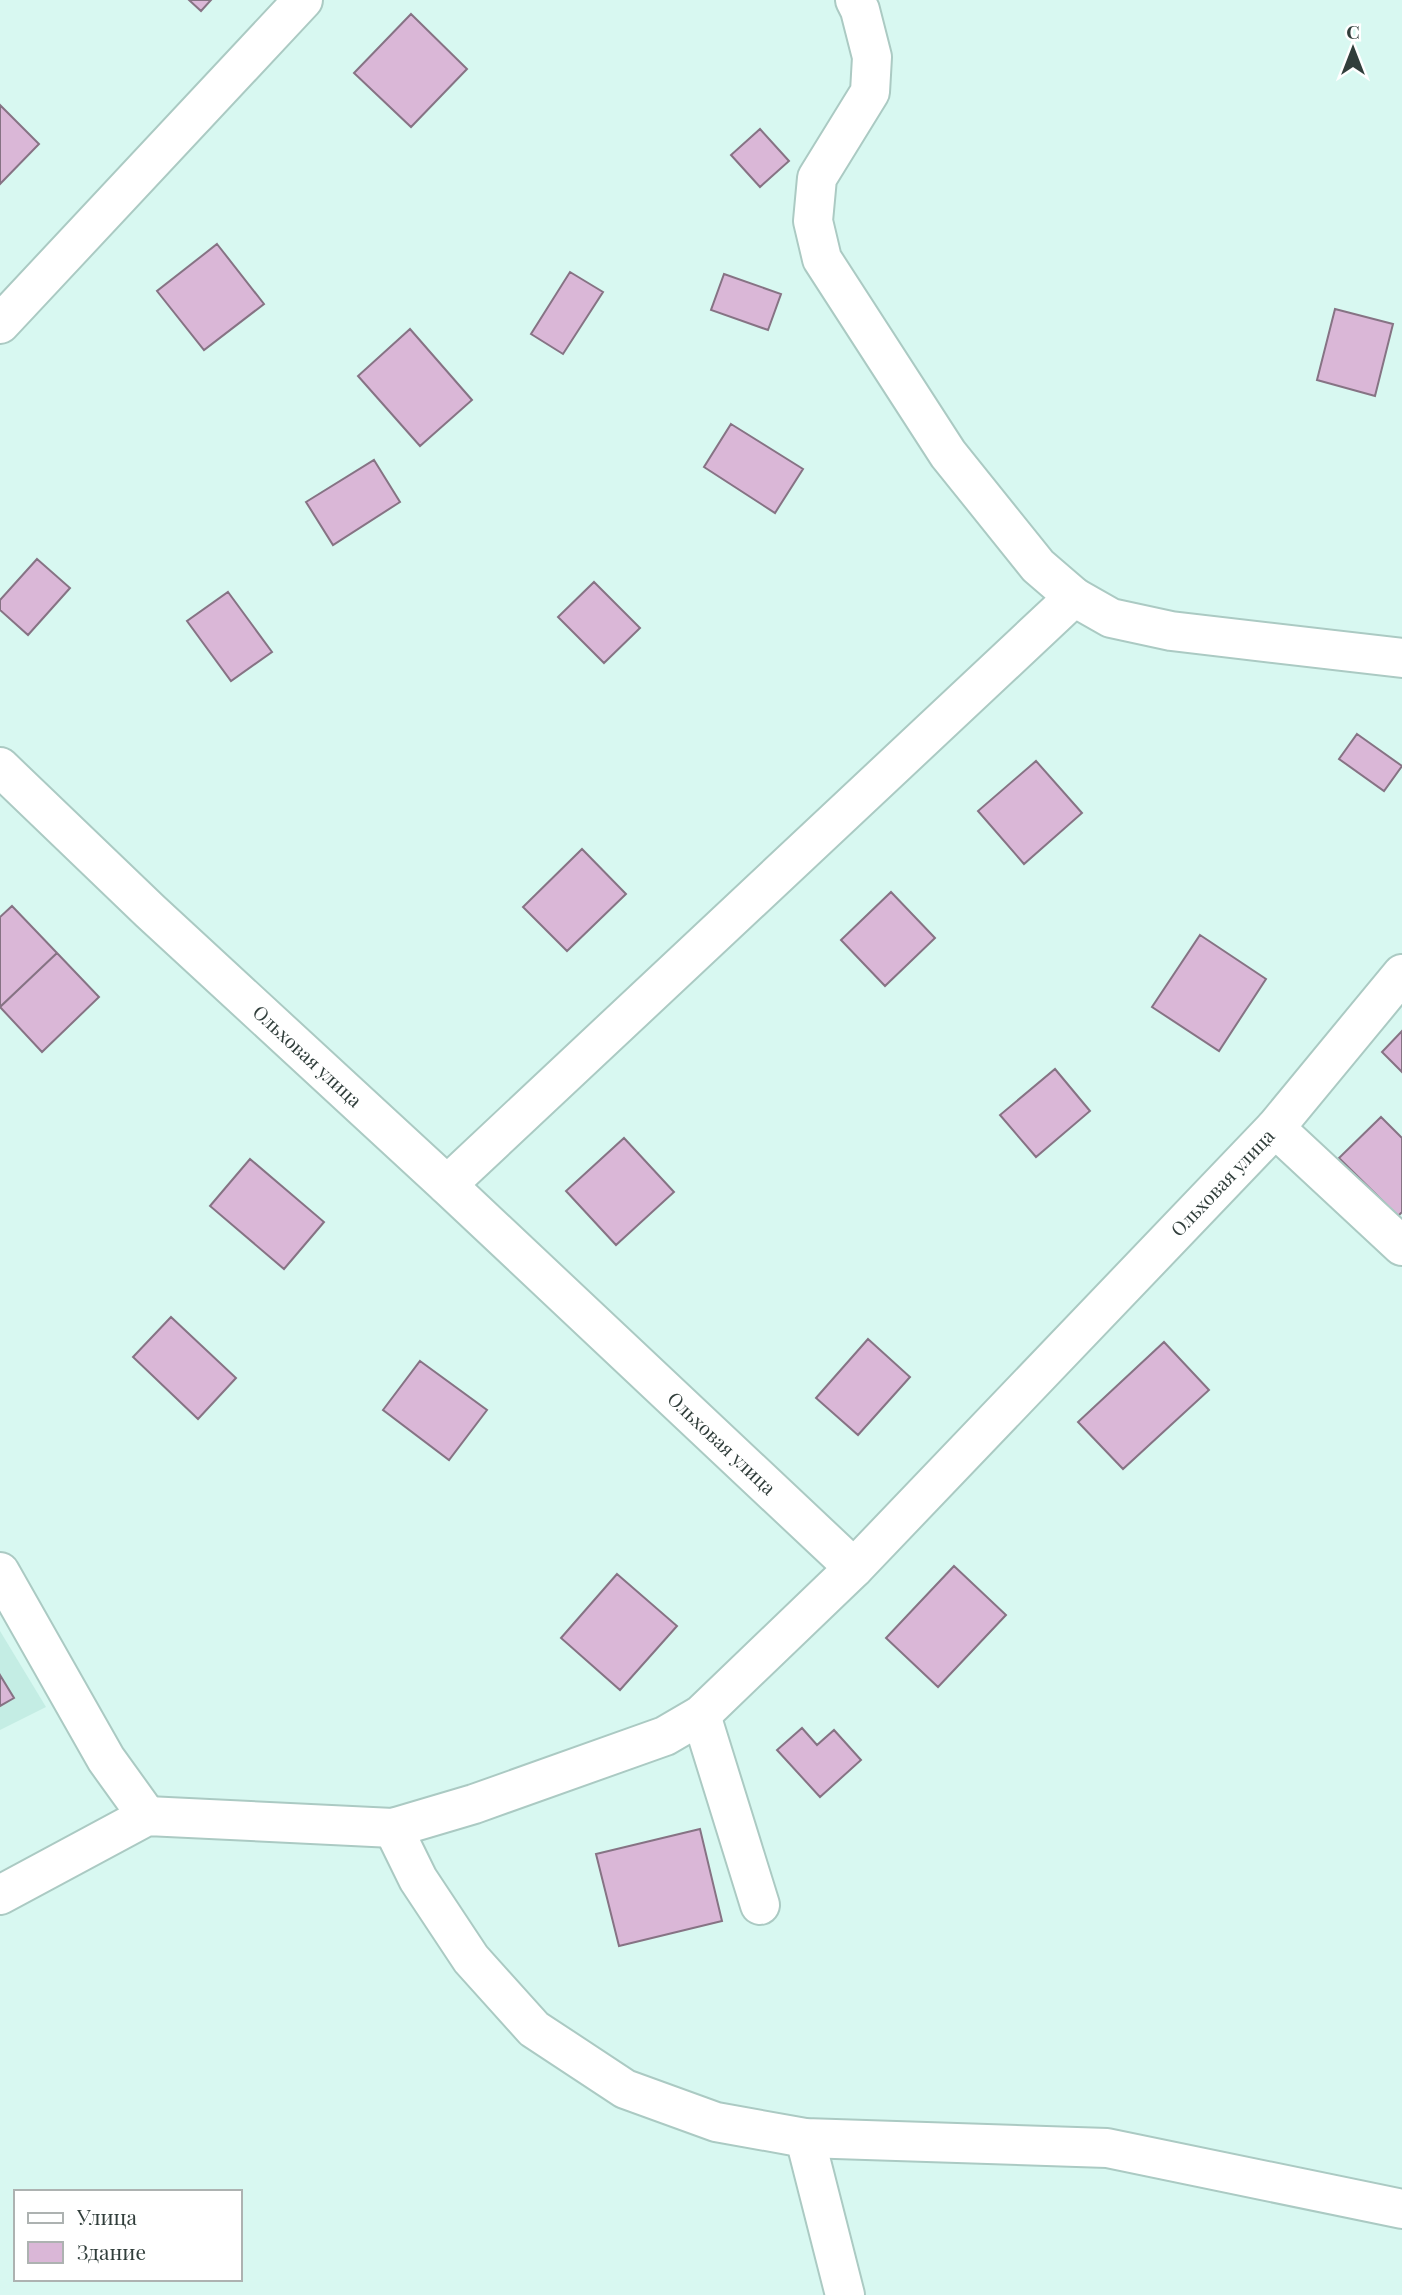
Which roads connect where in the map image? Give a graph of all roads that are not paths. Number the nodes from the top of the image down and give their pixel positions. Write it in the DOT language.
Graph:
graph roads {
  1 [pos="303,0"];
  2 [pos="855,0"];
  3 [pos="0,324"];
  4 [pos="1074,597"];
  5 [pos="1401,655"];
  6 [pos="0,767"];
  7 [pos="1402,974"];
  8 [pos="1275,1128"];
  9 [pos="447,1185"];
  10 [pos="1402,1246"];
  11 [pos="854,1568"];
  12 [pos="0,1572"];
  13 [pos="701,1715"];
  14 [pos="147,1816"];
  15 [pos="393,1828"];
  16 [pos="0,1895"];
  17 [pos="760,1905"];
  18 [pos="806,2138"];
  19 [pos="1402,2209"];
  20 [pos="845,2295"];
  1 -- 3 [label="street"];
  2 -- 4 [label="street"];
  4 -- 5 [label="street"];
  4 -- 9 [label="street"];
  6 -- 9 [label="street, Ольховая улица"];
  7 -- 8 [label="street, Ольховая улица"];
  8 -- 10 [label="street"];
  8 -- 11 [label="street, Ольховая улица"];
  9 -- 11 [label="street, Ольховая улица"];
  11 -- 13 [label="street"];
  12 -- 14 [label="street"];
  13 -- 15 [label="street"];
  13 -- 17 [label="street"];
  14 -- 15 [label="street"];
  14 -- 16 [label="street"];
  15 -- 18 [label="street"];
  18 -- 19 [label="street"];
  18 -- 20 [label="street"];
}
